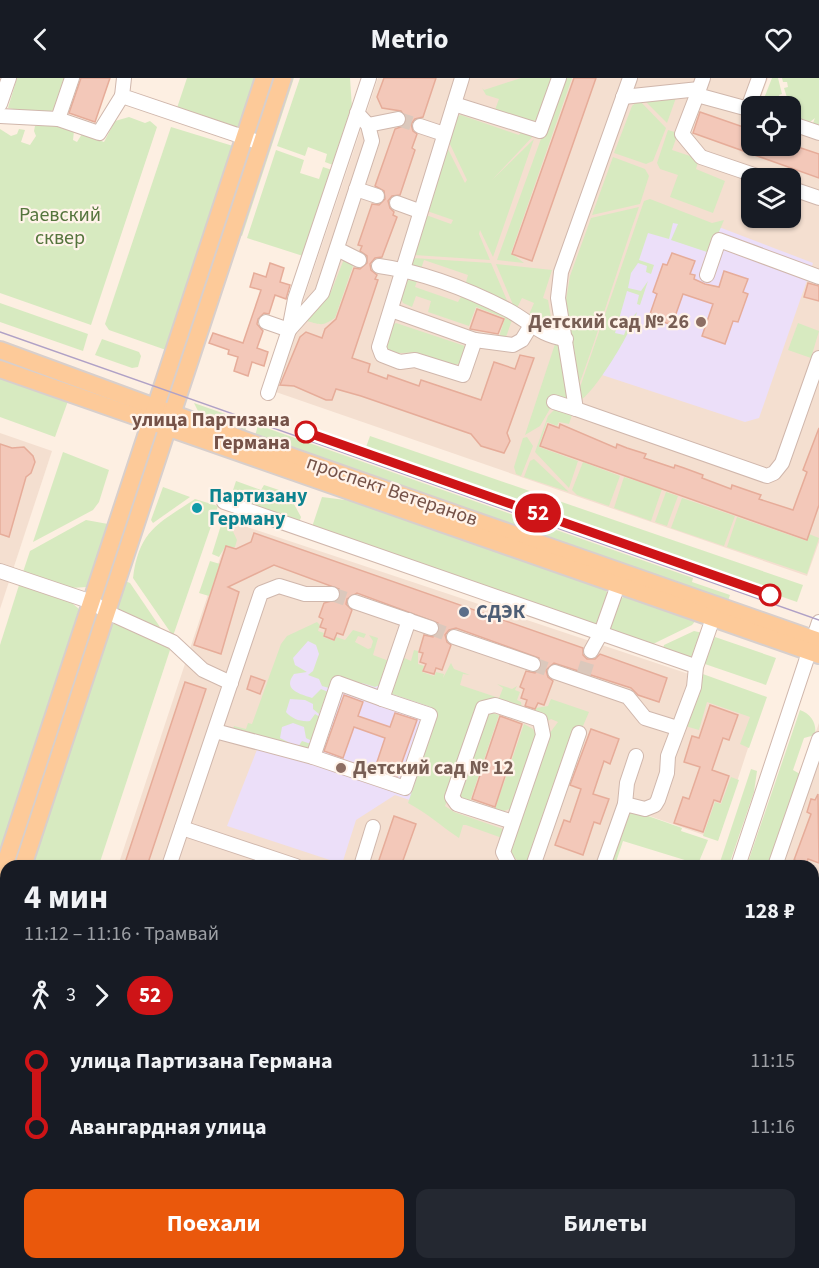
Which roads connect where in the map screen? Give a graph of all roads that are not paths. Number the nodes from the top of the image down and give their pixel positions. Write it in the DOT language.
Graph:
graph roads {
  1 [pos="9,78"];
  2 [pos="72,78"];
  3 [pos="124,78"];
  4 [pos="264,78"];
  5 [pos="283,78"];
  6 [pos="369,78"];
  7 [pos="462,78"];
  8 [pos="560,78"];
  9 [pos="630,78"];
  10 [pos="759,78"];
  11 [pos="699,87"];
  12 [pos="122,96"];
  13 [pos="754,96"];
  14 [pos="623,97"];
  15 [pos="0,104"];
  16 [pos="454,104"];
  17 [pos="741,105"];
  18 [pos="357,113"];
  19 [pos="0,116"];
  20 [pos="58,119"];
  21 [pos="398,119"];
  22 [pos="368,125"];
  23 [pos="420,126"];
  24 [pos="801,127"];
  25 [pos="819,133"];
  26 [pos="444,134"];
  27 [pos="244,137"];
  28 [pos="261,143"];
  29 [pos="741,171"];
  30 [pos="356,189"];
  31 [pos="801,192"];
  32 [pos="377,196"];
  33 [pos="819,198"];
  34 [pos="397,203"];
  35 [pos="419,211"];
  36 [pos="337,249"];
  37 [pos="359,260"];
  38 [pos="379,266"];
  39 [pos="401,269"];
  40 [pos="707,275"];
  41 [pos="819,277"];
  42 [pos="391,310"];
  43 [pos="267,322"];
  44 [pos="530,327"];
  45 [pos="289,330"];
  46 [pos="566,339"];
  47 [pos="475,340"];
  48 [pos="0,351"];
  49 [pos="819,358"];
  50 [pos="0,369"];
  51 [pos="268,393"];
  52 [pos="554,402"];
  53 [pos="576,409"];
  54 [pos="153,414"];
  55 [pos="170,421"];
  56 [pos="224,502"];
  57 [pos="0,571"];
  58 [pos="618,585"];
  59 [pos="332,594"];
  60 [pos="92,602"];
  61 [pos="355,602"];
  62 [pos="107,612"];
  63 [pos="713,618"];
  64 [pos="409,620"];
  65 [pos="819,622"];
  66 [pos="431,628"];
  67 [pos="601,633"];
  68 [pos="454,637"];
  69 [pos="816,646"];
  70 [pos="591,651"];
  71 [pos="533,664"];
  72 [pos="689,664"];
  73 [pos="555,672"];
  74 [pos="231,683"];
  75 [pos="382,699"];
  76 [pos="677,728"];
  77 [pos="215,731"];
  78 [pos="579,733"];
  79 [pos="819,739"];
  80 [pos="636,756"];
  81 [pos="313,757"];
  82 [pos="625,804"];
  83 [pos="513,822"];
  84 [pos="373,827"];
  85 [pos="182,828"];
  86 [pos="6,860"];
  87 [pos="25,860"];
  88 [pos="171,860"];
  89 [pos="278,860"];
  90 [pos="363,860"];
  91 [pos="507,860"];
  92 [pos="534,860"];
  93 [pos="605,860"];
  94 [pos="740,860"];
  95 [pos="777,860"];
  1 -- 15 [label="street"];
  2 -- 20 [label="street"];
  3 -- 12 [label="street"];
  4 -- 27 [label="main road"];
  5 -- 28 [label="main road"];
  6 -- 18 [label="street"];
  7 -- 16 [label="street"];
  8 -- 16 [label="street"];
  9 -- 14 [label="street"];
  10 -- 13 [label="street"];
  11 -- 14 [label="street"];
  11 -- 17 [label="street"];
  11 -- 29 [label="street"];
  12 -- 20 [label="street"];
  12 -- 27 [label="street"];
  14 -- 46 [label="street"];
  16 -- 26 [label="street"];
  18 -- 22 [label="street"];
  18 -- 45 [label="street"];
  19 -- 20 [label="street"];
  21 -- 22 [label="street"];
  22 -- 30 [label="street"];
  23 -- 26 [label="street"];
  24 -- 25 [label="street"];
  26 -- 35 [label="street"];
  27 -- 28 [label="street"];
  27 -- 54 [label="main road"];
  28 -- 55 [label="main road"];
  30 -- 32 [label="street"];
  30 -- 36 [label="street"];
  31 -- 33 [label="street"];
  34 -- 35 [label="street"];
  35 -- 39 [label="street"];
  36 -- 37 [label="street"];
  36 -- 45 [label="street"];
  38 -- 39 [label="street"];
  39 -- 42 [label="street"];
  39 -- 44 [label="street"];
  40 -- 41 [label="street"];
  42 -- 47 [label="street"];
  42 -- 47 [label="street"];
  43 -- 45 [label="street"];
  44 -- 46 [label="street"];
  44 -- 47 [label="street"];
  45 -- 51 [label="street"];
  46 -- 53 [label="street"];
  48 -- 54 [label="main road, проспект Ветеранов"];
  49 -- 53 [label="street"];
  50 -- 54 [label="main road, проспект Ветеранов"];
  52 -- 53 [label="street"];
  54 -- 55 [label="main road, проспект Ветеранов"];
  54 -- 60 [label="main road"];
  55 -- 58 [label="main road, проспект Ветеранов"];
  55 -- 62 [label="main road"];
  55 -- 69 [label="main road, проспект Ветеранов"];
  56 -- 67 [label="street"];
  57 -- 60 [label="street"];
  58 -- 63 [label="main road, проспект Ветеранов"];
  58 -- 67 [label="street"];
  59 -- 74 [label="street"];
  60 -- 62 [label="street"];
  60 -- 86 [label="main road"];
  61 -- 64 [label="street"];
  62 -- 74 [label="street"];
  62 -- 87 [label="main road"];
  63 -- 69 [label="main road, проспект Ветеранов"];
  63 -- 76 [label="street"];
  64 -- 66 [label="street"];
  64 -- 75 [label="street"];
  65 -- 69 [label="street"];
  67 -- 70 [label="street"];
  67 -- 72 [label="street"];
  68 -- 71 [label="street"];
  69 -- 94 [label="street"];
  73 -- 76 [label="street"];
  74 -- 77 [label="street"];
  75 -- 81 [label="street"];
  75 -- 81 [label="street"];
  76 -- 82 [label="street"];
  77 -- 81 [label="street"];
  77 -- 85 [label="street"];
  78 -- 92 [label="street"];
  79 -- 95 [label="street"];
  80 -- 82 [label="street"];
  82 -- 93 [label="street"];
  83 -- 83 [label="street"];
  83 -- 91 [label="street"];
  84 -- 90 [label="street"];
  85 -- 88 [label="street"];
  85 -- 89 [label="street"];
}
